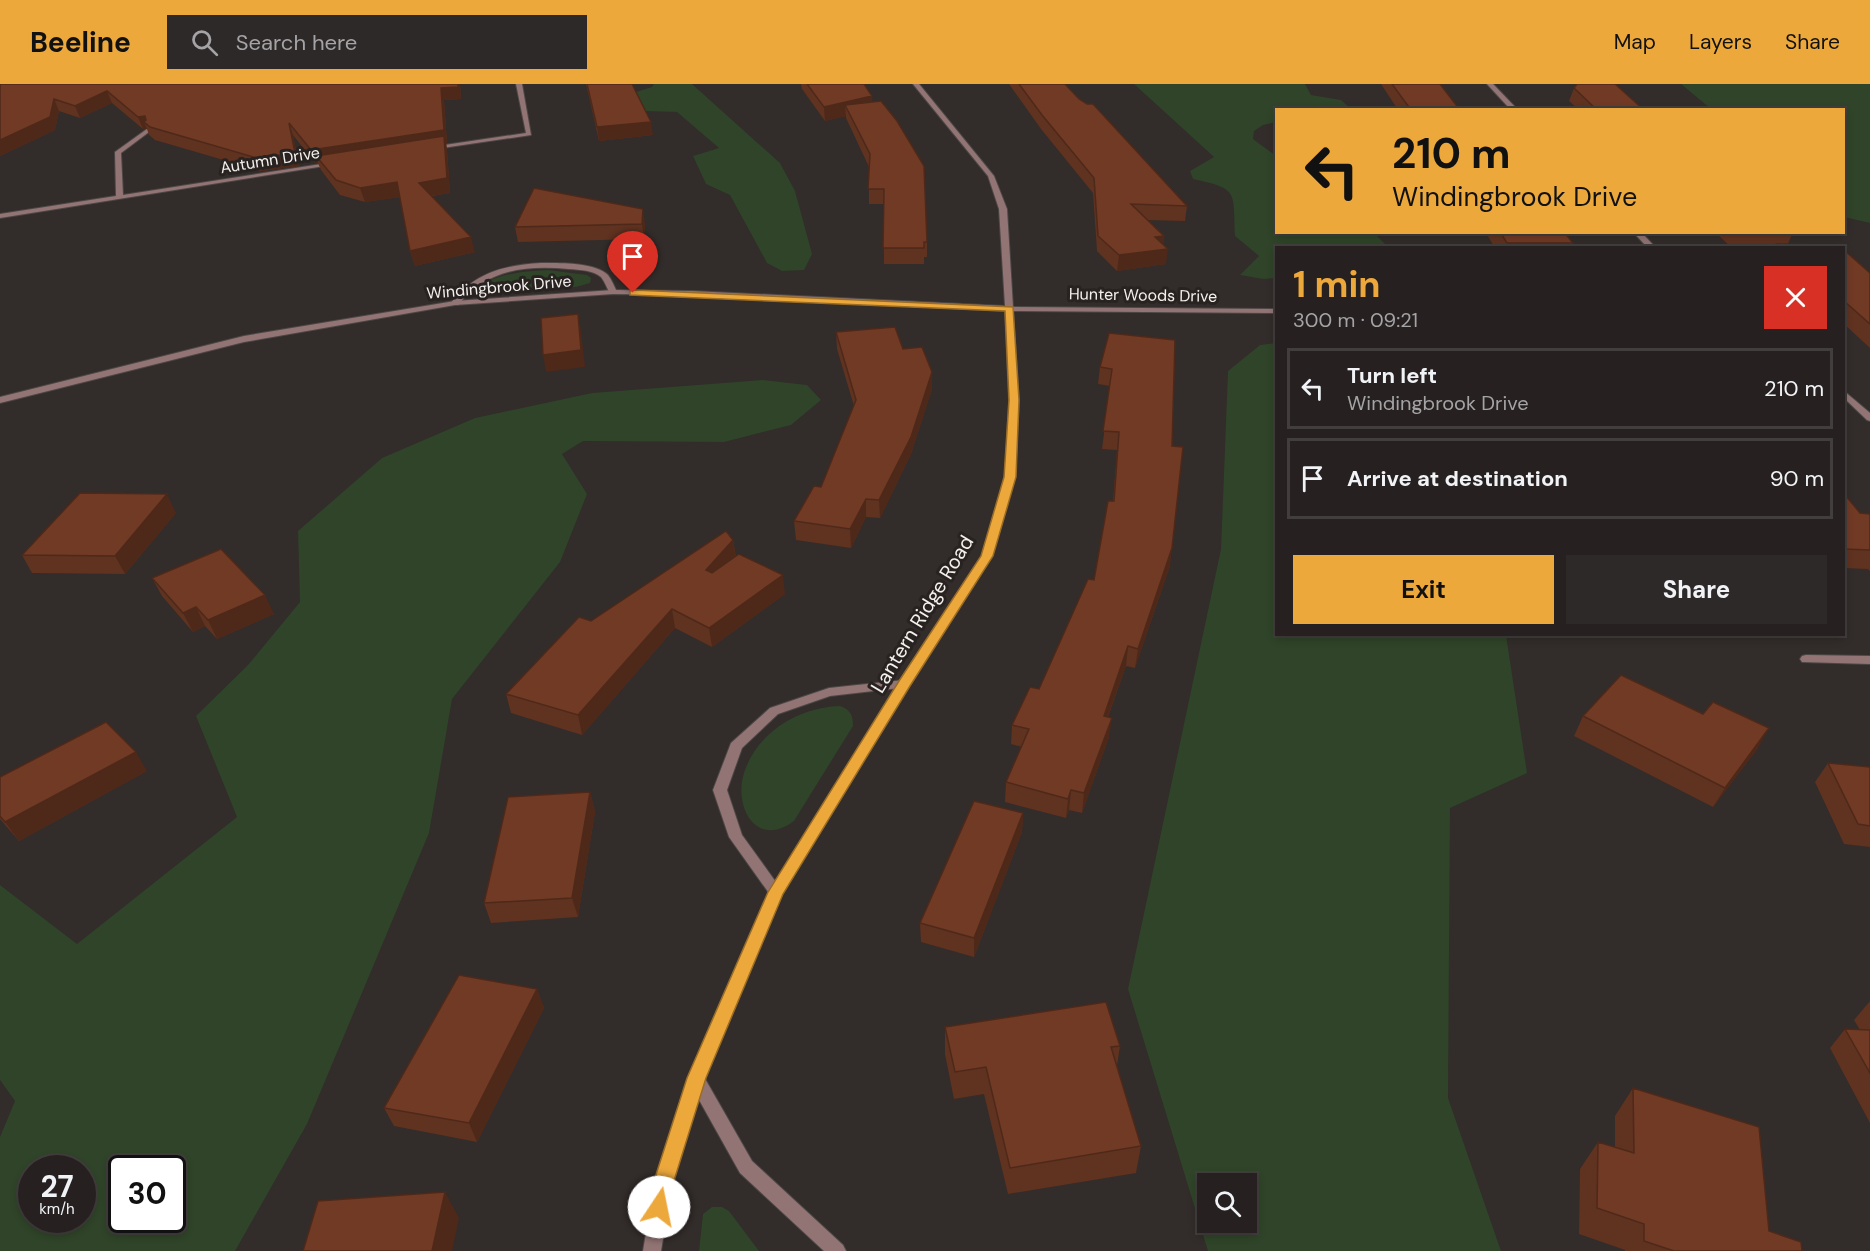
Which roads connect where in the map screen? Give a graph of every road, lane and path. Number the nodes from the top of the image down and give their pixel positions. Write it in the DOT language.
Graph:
graph roads {
  1 [pos="519,84"];
  2 [pos="916,84"];
  3 [pos="1490,84"];
  4 [pos="1513,108"];
  5 [pos="147,131"];
  6 [pos="424,150"];
  7 [pos="342,163"];
  8 [pos="120,197"];
  9 [pos="0,216"];
  10 [pos="1638,234"];
  11 [pos="1651,246"];
  12 [pos="613,292"];
  13 [pos="455,303"];
  14 [pos="1010,309"];
  15 [pos="1275,311"];
  16 [pos="1845,395"];
  17 [pos="0,400"];
  18 [pos="1870,418"];
  19 [pos="1806,659"];
  20 [pos="1870,660"];
  21 [pos="904,684"];
  22 [pos="776,892"];
  23 [pos="696,1078"];
  24 [pos="652,1251"];
  25 [pos="837,1251"];
  1 -- 6 [label="street"];
  2 -- 14 [label="street, Lantern Ridge Road"];
  3 -- 4 [label="street"];
  5 -- 8 [label="street"];
  7 -- 8 [label="street, Autumn Drive"];
  8 -- 9 [label="street, Autumn Drive"];
  10 -- 11 [label="street"];
  12 -- 13 [label="street, Windingbrook Drive"];
  12 -- 13 [label="street"];
  12 -- 14 [label="street, Windingbrook Drive"];
  13 -- 17 [label="street, Windingbrook Drive"];
  14 -- 15 [label="street, Hunter Woods Drive"];
  14 -- 21 [label="street, Lantern Ridge Road"];
  16 -- 18 [label="street"];
  19 -- 20 [label="street"];
  21 -- 22 [label="street, Lantern Ridge Road"];
  21 -- 22 [label="street"];
  22 -- 23 [label="street, Lantern Ridge Road"];
  23 -- 24 [label="street, Lantern Ridge Road"];
  23 -- 25 [label="street"];
}
